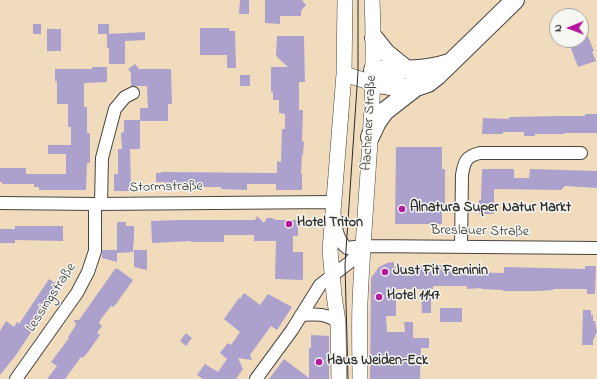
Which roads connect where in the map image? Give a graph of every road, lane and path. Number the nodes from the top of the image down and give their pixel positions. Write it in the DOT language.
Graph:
graph roads {
  1 [pos="345,0"];
  2 [pos="372,0"];
  3 [pos="515,0"];
  4 [pos="374,38"];
  5 [pos="452,62"];
  6 [pos="407,70"];
  7 [pos="344,74"];
  8 [pos="373,77"];
  9 [pos="416,87"];
  10 [pos="133,93"];
  11 [pos="370,137"];
  12 [pos="581,152"];
  13 [pos="333,202"];
  14 [pos="0,203"];
  15 [pos="98,204"];
  16 [pos="363,246"];
  17 [pos="461,247"];
  18 [pos="597,248"];
  19 [pos="332,275"];
  20 [pos="301,315"];
  21 [pos="338,322"];
  22 [pos="16,379"];
  23 [pos="256,379"];
  24 [pos="339,379"];
  25 [pos="360,379"];
  1 -- 7 [label="main road, Aachener Straße"];
  2 -- 4 [label="main road, Aachener Straße"];
  3 -- 5 [label="highway"];
  4 -- 6 [label="highway"];
  4 -- 8 [label="main road, Aachener Straße"];
  5 -- 6 [label="highway"];
  5 -- 9 [label="highway"];
  6 -- 8 [label="highway"];
  7 -- 8 [label="main road"];
  7 -- 13 [label="main road, Aachener Straße"];
  8 -- 9 [label="highway"];
  8 -- 11 [label="main road, Aachener Straße"];
  9 -- 11 [label="highway"];
  10 -- 15 [label="street, Lessingstraße"];
  11 -- 16 [label="main road, Aachener Straße"];
  12 -- 17 [label="street"];
  13 -- 15 [label="street, Stormstraße"];
  13 -- 16 [label="street, Aachener Straße"];
  13 -- 19 [label="main road, Aachener Straße"];
  14 -- 15 [label="street, Stormstraße"];
  15 -- 22 [label="street, Lessingstraße"];
  16 -- 17 [label="street, Breslauer Straße"];
  16 -- 19 [label="street"];
  16 -- 25 [label="main road, Aachener Straße"];
  17 -- 18 [label="street, Breslauer Straße"];
  19 -- 20 [label="street"];
  19 -- 21 [label="main road, Aachener Straße"];
  20 -- 21 [label="street"];
  20 -- 23 [label="street"];
  21 -- 24 [label="main road, Aachener Straße"];
}
